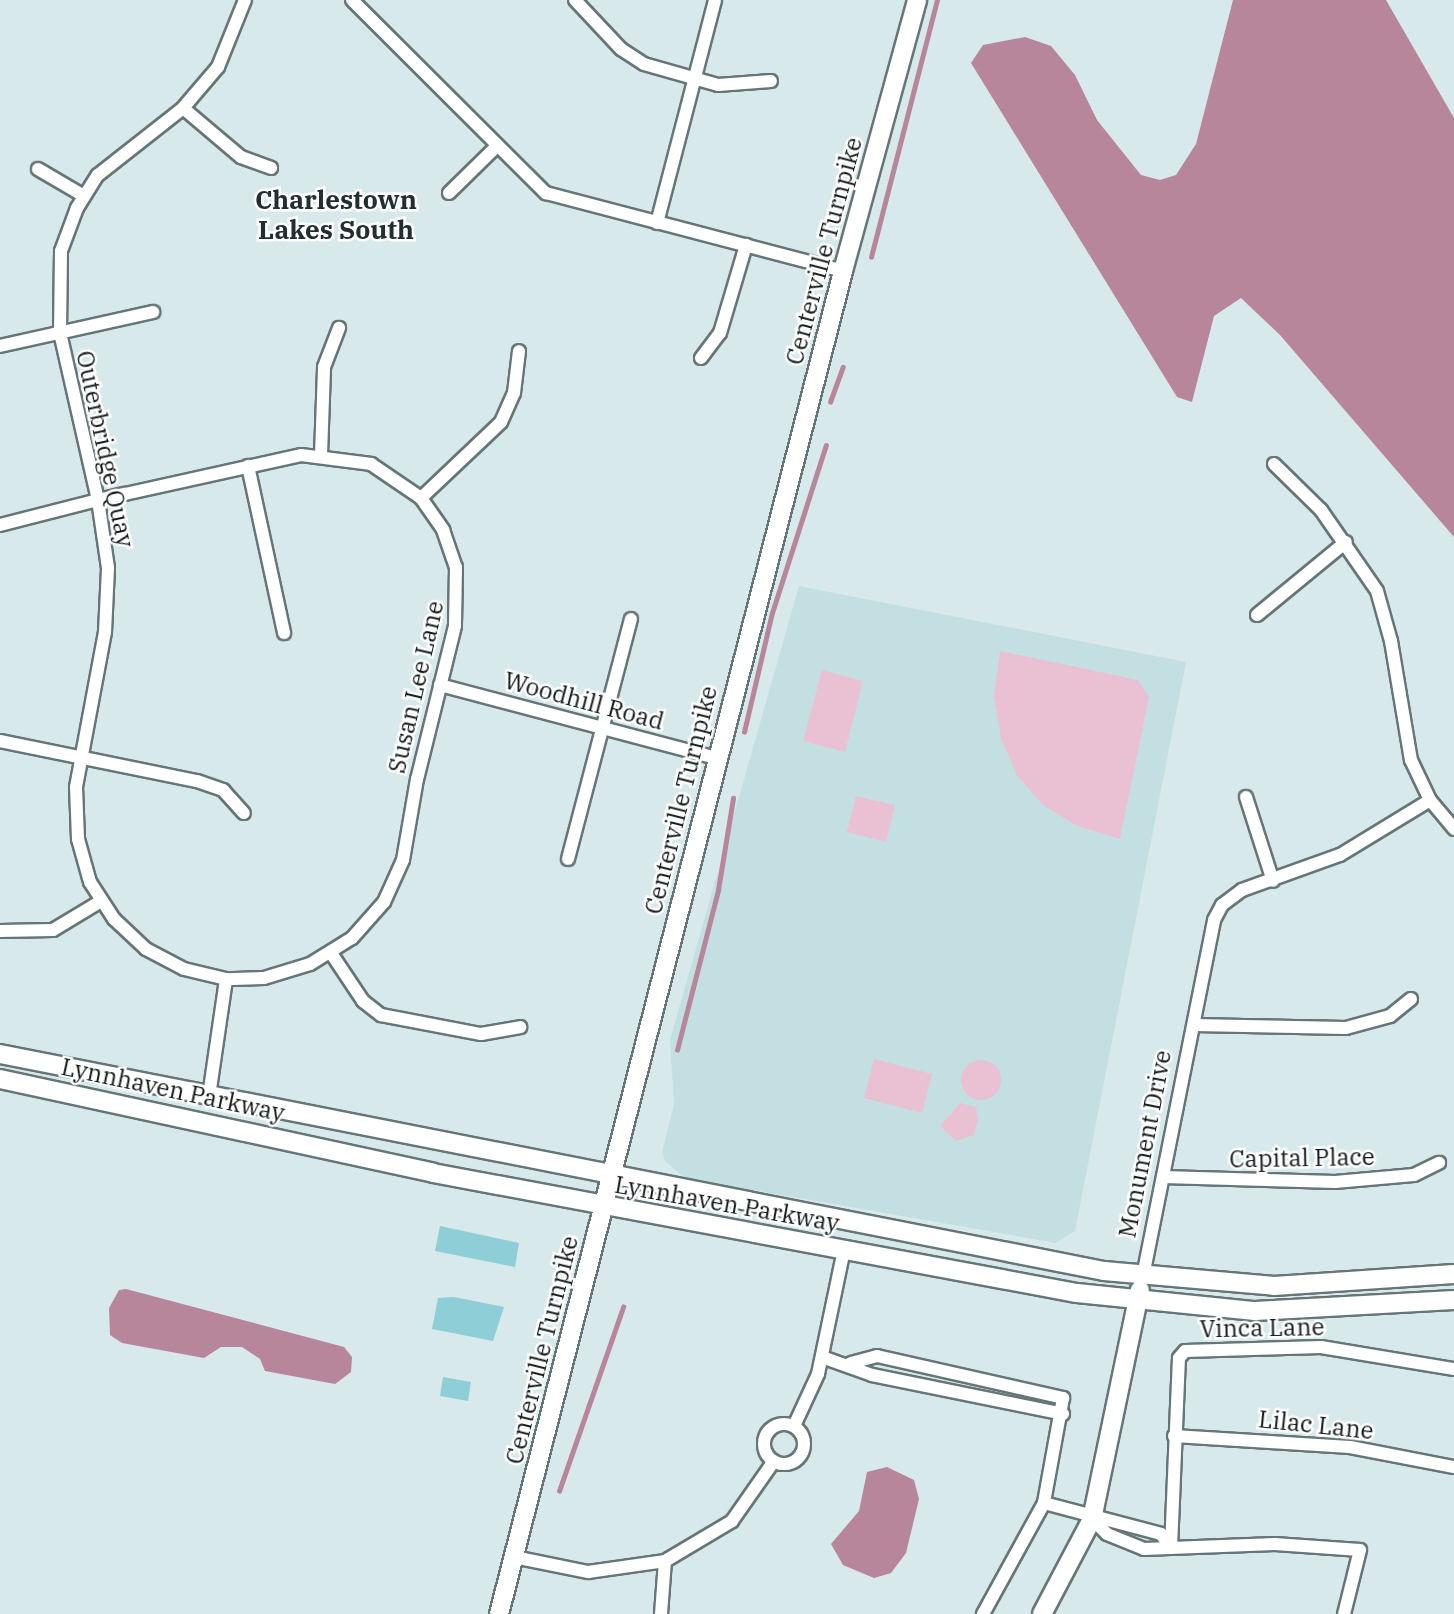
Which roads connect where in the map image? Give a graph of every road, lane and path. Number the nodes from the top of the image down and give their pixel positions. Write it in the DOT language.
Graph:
graph roads {
  1 [pos="246,0"];
  2 [pos="352,0"];
  3 [pos="575,0"];
  4 [pos="715,0"];
  5 [pos="918,0"];
  6 [pos="695,78"];
  7 [pos="771,81"];
  8 [pos="183,108"];
  9 [pos="496,147"];
  10 [pos="271,167"];
  11 [pos="38,169"];
  12 [pos="449,193"];
  13 [pos="84,196"];
  14 [pos="657,223"];
  15 [pos="746,245"];
  16 [pos="843,271"];
  17 [pos="153,312"];
  18 [pos="339,328"];
  19 [pos="60,333"];
  20 [pos="0,346"];
  21 [pos="519,351"];
  22 [pos="701,358"];
  23 [pos="321,455"];
  24 [pos="1274,464"];
  25 [pos="248,466"];
  26 [pos="421,498"];
  27 [pos="98,500"];
  28 [pos="0,525"];
  29 [pos="1346,541"];
  30 [pos="1257,615"];
  31 [pos="631,620"];
  32 [pos="284,633"];
  33 [pos="440,685"];
  34 [pos="603,728"];
  35 [pos="0,741"];
  36 [pos="81,757"];
  37 [pos="717,758"];
  38 [pos="1246,797"];
  39 [pos="1430,800"];
  40 [pos="244,813"];
  41 [pos="1454,829"];
  42 [pos="568,859"];
  43 [pos="1273,881"];
  44 [pos="101,901"];
  45 [pos="0,931"];
  46 [pos="331,953"];
  47 [pos="226,979"];
  48 [pos="1411,999"];
  49 [pos="1194,1024"];
  50 [pos="520,1027"];
  51 [pos="0,1054"];
  52 [pos="0,1079"];
  53 [pos="209,1096"];
  54 [pos="1439,1163"];
  55 [pos="612,1175"];
  56 [pos="1163,1177"];
  57 [pos="604,1207"];
  58 [pos="844,1250"];
  59 [pos="1454,1274"];
  60 [pos="1143,1276"];
  61 [pos="1454,1300"];
  62 [pos="1138,1301"];
  63 [pos="822,1357"];
  64 [pos="851,1363"];
  65 [pos="1454,1369"];
  66 [pos="1063,1414"];
  67 [pos="794,1426"];
  68 [pos="1174,1436"];
  69 [pos="774,1461"];
  70 [pos="1454,1467"];
  71 [pos="1044,1503"];
  72 [pos="1092,1519"];
  73 [pos="1171,1548"];
  74 [pos="514,1557"];
  75 [pos="665,1561"];
  76 [pos="499,1614"];
  77 [pos="661,1614"];
  78 [pos="983,1614"];
  79 [pos="1042,1614"];
  80 [pos="1344,1614"];
  1 -- 8 [label="street, Outerbridge Quay"];
  2 -- 9 [label="street"];
  3 -- 6 [label="street"];
  4 -- 6 [label="street"];
  5 -- 16 [label="main road, Centerville Turnpike"];
  6 -- 7 [label="street"];
  6 -- 14 [label="street"];
  8 -- 10 [label="street"];
  8 -- 13 [label="street, Outerbridge Quay"];
  9 -- 12 [label="street"];
  9 -- 14 [label="street"];
  11 -- 13 [label="street"];
  13 -- 19 [label="street, Outerbridge Quay"];
  14 -- 15 [label="street"];
  15 -- 16 [label="street"];
  15 -- 22 [label="street"];
  16 -- 37 [label="main road, Centerville Turnpike"];
  17 -- 19 [label="street"];
  18 -- 23 [label="street"];
  19 -- 20 [label="street"];
  19 -- 27 [label="street, Outerbridge Quay"];
  21 -- 26 [label="street"];
  23 -- 25 [label="street, Susan Lee Lane"];
  23 -- 26 [label="street, Susan Lee Lane"];
  24 -- 29 [label="street"];
  25 -- 27 [label="street, Susan Lee Lane"];
  25 -- 32 [label="street"];
  26 -- 33 [label="street, Susan Lee Lane"];
  27 -- 28 [label="street, Susan Lee Lane"];
  27 -- 36 [label="street, Outerbridge Quay"];
  29 -- 30 [label="street"];
  29 -- 39 [label="street"];
  31 -- 34 [label="street"];
  33 -- 34 [label="street, Woodhill Road"];
  33 -- 46 [label="street, Susan Lee Lane"];
  34 -- 37 [label="street, Woodhill Road"];
  34 -- 42 [label="street"];
  35 -- 36 [label="street"];
  36 -- 40 [label="street"];
  36 -- 44 [label="street, Outerbridge Quay"];
  37 -- 55 [label="main road, Centerville Turnpike"];
  38 -- 43 [label="street"];
  39 -- 41 [label="street"];
  39 -- 43 [label="street, Monument Drive"];
  43 -- 49 [label="street, Monument Drive"];
  44 -- 45 [label="street"];
  44 -- 47 [label="street, Outerbridge Quay"];
  46 -- 47 [label="street, Susan Lee Lane"];
  46 -- 50 [label="street"];
  47 -- 53 [label="street"];
  48 -- 49 [label="street"];
  49 -- 56 [label="street, Monument Drive"];
  51 -- 53 [label="main road, Lynnhaven Parkway"];
  52 -- 57 [label="main road, Lynnhaven Parkway"];
  53 -- 55 [label="main road, Lynnhaven Parkway"];
  54 -- 56 [label="street, Capital Place"];
  55 -- 57 [label="main road, Centerville Turnpike"];
  55 -- 60 [label="main road, Lynnhaven Parkway"];
  56 -- 60 [label="street, Monument Drive"];
  57 -- 58 [label="main road, Lynnhaven Parkway"];
  57 -- 74 [label="main road, Centerville Turnpike"];
  58 -- 62 [label="main road, Lynnhaven Parkway"];
  58 -- 63 [label="street"];
  59 -- 60 [label="main road, Lynnhaven Parkway"];
  60 -- 62 [label="main road, Monument Drive"];
  61 -- 62 [label="main road, Lynnhaven Parkway"];
  62 -- 72 [label="main road, Monument Drive"];
  63 -- 64 [label="street"];
  63 -- 67 [label="street"];
  64 -- 66 [label="street"];
  64 -- 66 [label="street"];
  65 -- 68 [label="street, Vinca Lane"];
  66 -- 71 [label="street"];
  67 -- 69 [label="street"];
  67 -- 69 [label="street"];
  68 -- 70 [label="street, Lilac Lane"];
  68 -- 73 [label="street, Vinca Lane"];
  69 -- 75 [label="street"];
  71 -- 72 [label="street"];
  71 -- 78 [label="street"];
  72 -- 73 [label="street"];
  72 -- 79 [label="main road, Monument Drive"];
  73 -- 80 [label="street"];
  74 -- 75 [label="street"];
  74 -- 76 [label="main road, Centerville Turnpike"];
  75 -- 77 [label="street"];
}
